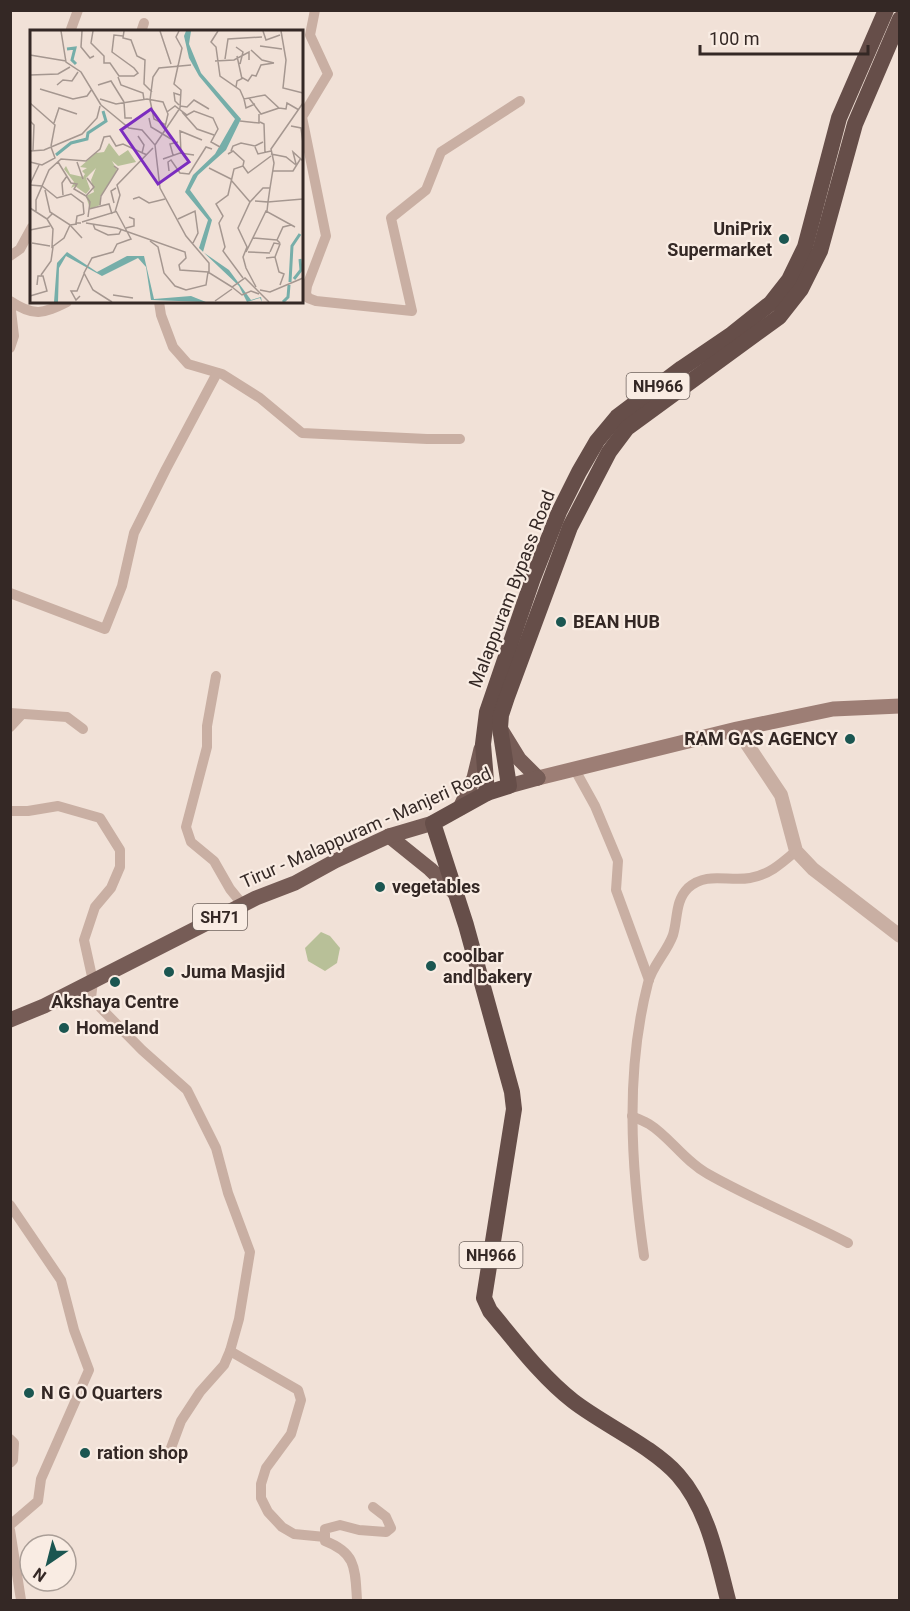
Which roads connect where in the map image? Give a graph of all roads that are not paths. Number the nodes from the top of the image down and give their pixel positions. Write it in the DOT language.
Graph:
graph roads {
  1 [pos="78,10"];
  2 [pos="315,10"];
  3 [pos="886,10"];
  4 [pos="900,20"];
  5 [pos="71,30"];
  6 [pos="520,101"];
  7 [pos="303,115"];
  8 [pos="303,122"];
  9 [pos="30,231"];
  10 [pos="10,256"];
  11 [pos="10,302"];
  12 [pos="65,303"];
  13 [pos="159,303"];
  14 [pos="10,348"];
  15 [pos="218,373"];
  16 [pos="460,439"];
  17 [pos="10,593"];
  18 [pos="216,676"];
  19 [pos="900,706"];
  20 [pos="16,713"];
  21 [pos="10,728"];
  22 [pos="500,728"];
  23 [pos="83,729"];
  24 [pos="737,729"];
  25 [pos="483,744"];
  26 [pos="574,768"];
  27 [pos="538,778"];
  28 [pos="509,786"];
  29 [pos="487,793"];
  30 [pos="460,808"];
  31 [pos="10,811"];
  32 [pos="433,823"];
  33 [pos="389,836"];
  34 [pos="796,851"];
  35 [pos="455,892"];
  36 [pos="243,905"];
  37 [pos="900,936"];
  38 [pos="649,980"];
  39 [pos="93,981"];
  40 [pos="10,1020"];
  41 [pos="632,1116"];
  42 [pos="10,1205"];
  43 [pos="848,1243"];
  44 [pos="644,1256"];
  45 [pos="230,1351"];
  46 [pos="10,1439"];
  47 [pos="168,1456"];
  48 [pos="10,1463"];
  49 [pos="373,1507"];
  50 [pos="10,1525"];
  51 [pos="10,1530"];
  52 [pos="325,1538"];
  53 [pos="21,1600"];
  54 [pos="357,1600"];
  55 [pos="728,1600"];
  1 -- 5 [label="street"];
  2 -- 7 [label="street"];
  3 -- 25 [label="highway, Malappuram Bypass Road / NH966"];
  4 -- 22 [label="highway, Malappuram Bypass Road / NH966"];
  6 -- 8 [label="street"];
  9 -- 10 [label="street"];
  11 -- 12 [label="street"];
  11 -- 14 [label="street"];
  13 -- 15 [label="street"];
  15 -- 16 [label="street"];
  15 -- 17 [label="street"];
  18 -- 36 [label="street"];
  19 -- 24 [label="main road, Tirur - Malappuram - Manjeri Road"];
  20 -- 21 [label="street"];
  20 -- 23 [label="street"];
  22 -- 27 [label="main road"];
  22 -- 28 [label="highway, Malappuram Bypass Road / NH966"];
  24 -- 26 [label="main road, Tirur - Malappuram - Manjeri Road"];
  24 -- 34 [label="street"];
  25 -- 29 [label="highway, Malappuram Bypass Road / NH966"];
  25 -- 30 [label="main road"];
  26 -- 27 [label="main road, Tirur - Malappuram - Manjeri Road"];
  26 -- 38 [label="street"];
  27 -- 28 [label="main road, Tirur - Malappuram - Manjeri Road"];
  28 -- 29 [label="highway, Tirur - Malappuram - Manjeri Road"];
  29 -- 30 [label="highway, Tirur - Malappuram - Manjeri Road"];
  30 -- 32 [label="highway, Tirur - Malappuram - Manjeri Road"];
  31 -- 39 [label="street"];
  32 -- 33 [label="main road, Tirur - Malappuram - Manjeri Road / SH71"];
  32 -- 35 [label="highway, NH966"];
  33 -- 35 [label="main road"];
  33 -- 36 [label="main road, Tirur - Malappuram - Manjeri Road / SH71"];
  34 -- 37 [label="street"];
  34 -- 38 [label="street"];
  35 -- 55 [label="highway, NH966"];
  36 -- 39 [label="main road, Tirur - Malappuram - Manjeri Road / SH71"];
  38 -- 41 [label="street"];
  39 -- 40 [label="main road, Tirur - Malappuram - Manjeri Road / SH71"];
  39 -- 45 [label="street"];
  41 -- 43 [label="street"];
  41 -- 44 [label="street"];
  42 -- 50 [label="street"];
  45 -- 47 [label="street"];
  45 -- 52 [label="street"];
  46 -- 48 [label="street"];
  49 -- 52 [label="street"];
  51 -- 53 [label="street"];
  52 -- 54 [label="street"];
}
